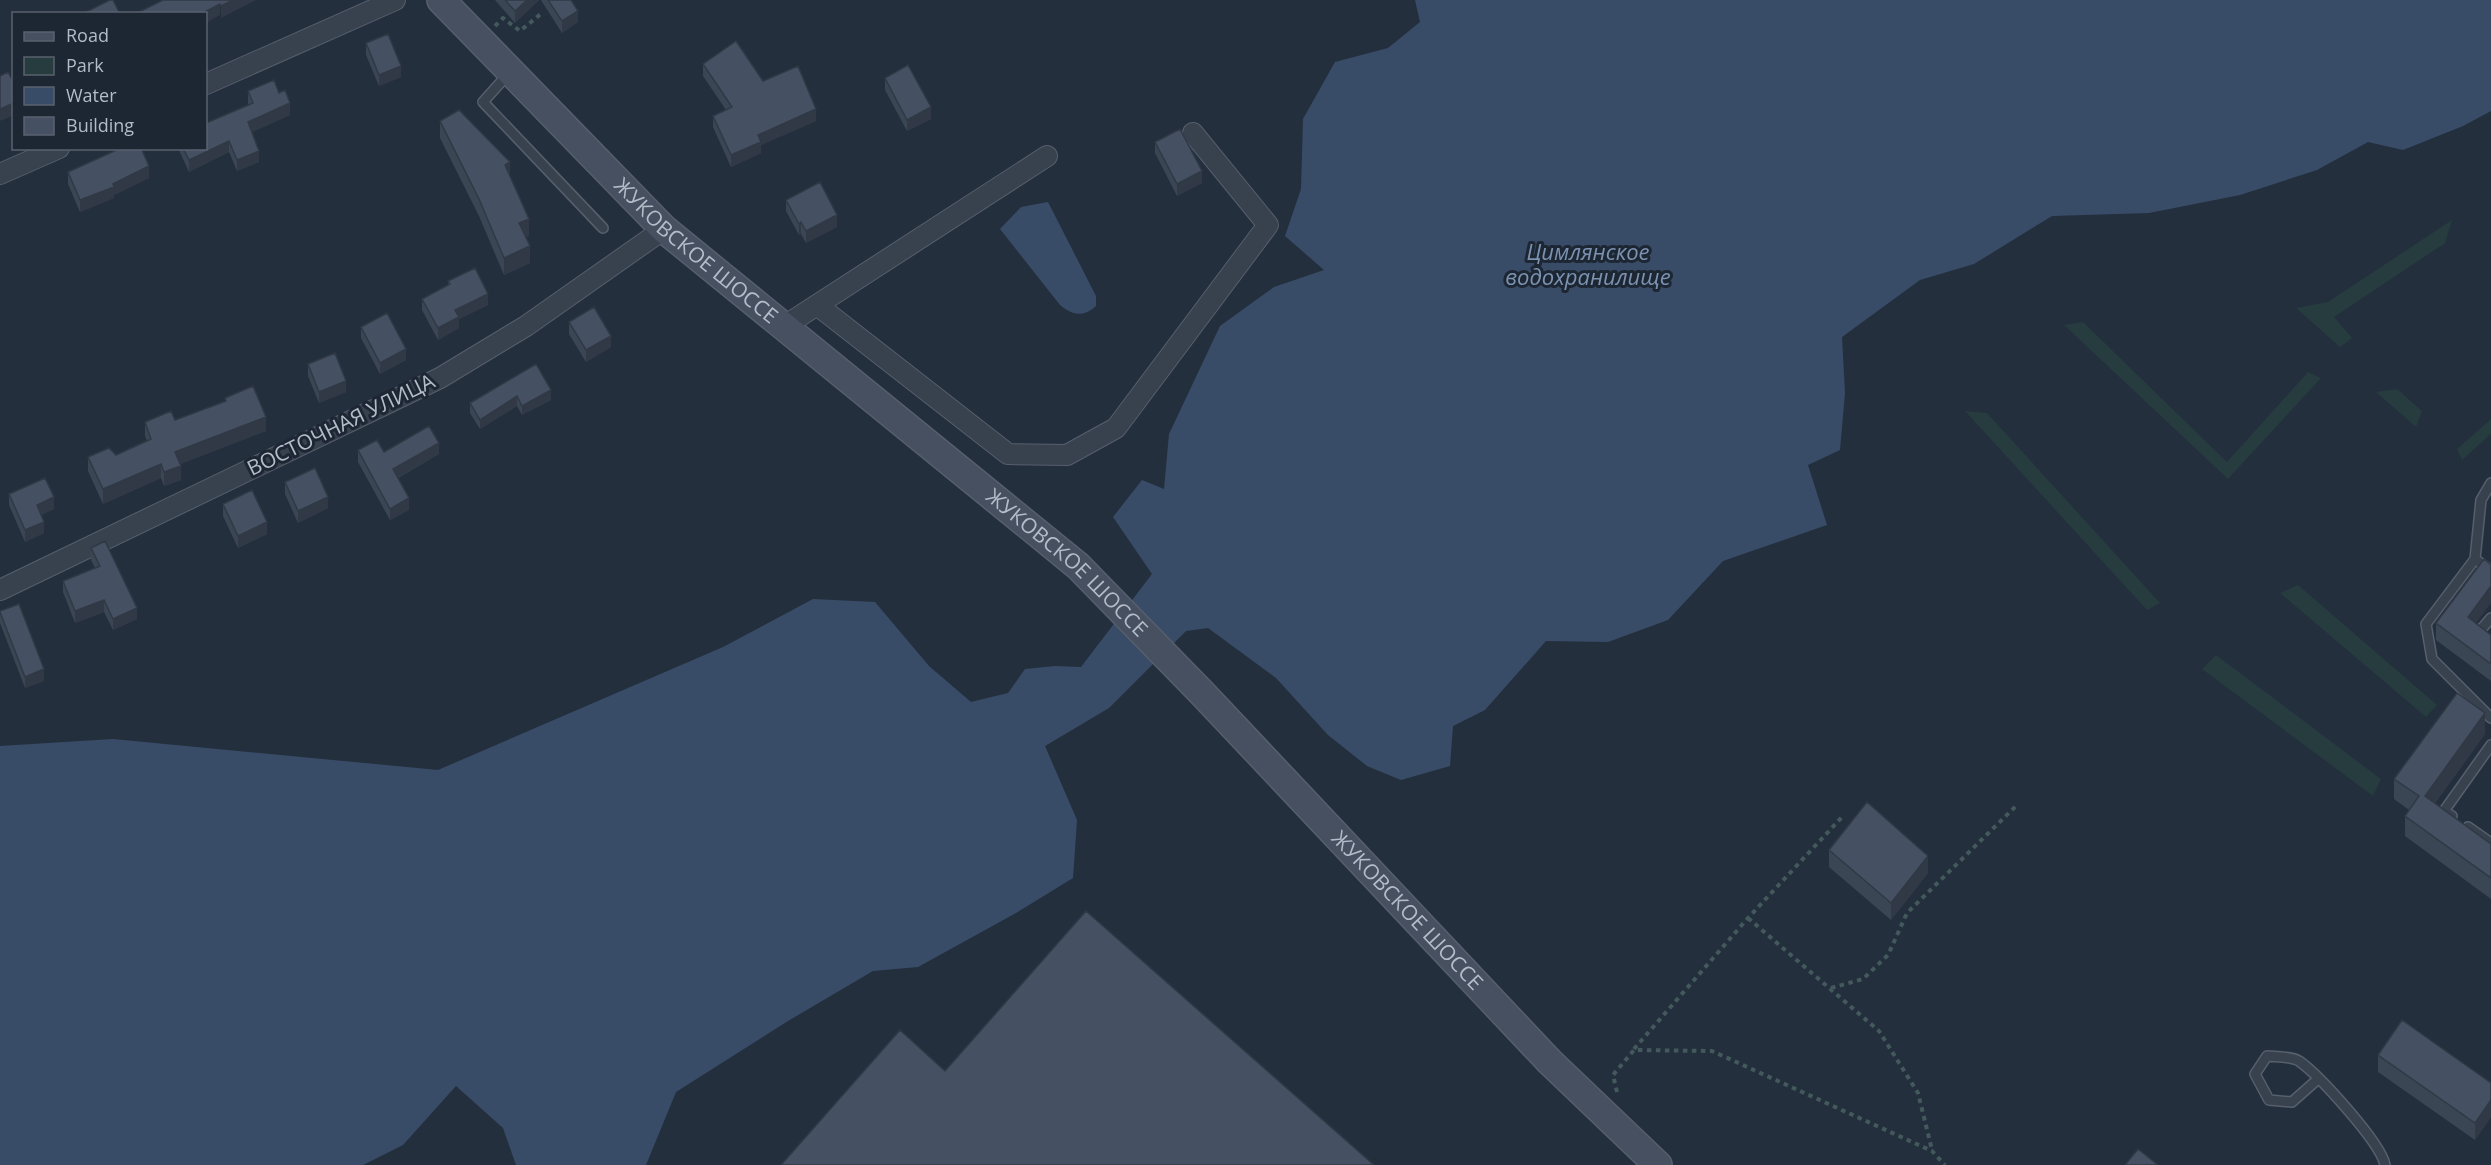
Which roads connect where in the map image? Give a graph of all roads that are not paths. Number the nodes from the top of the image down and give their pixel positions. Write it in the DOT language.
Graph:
graph roads {
  1 [pos="395,0"];
  2 [pos="441,0"];
  3 [pos="511,71"];
  4 [pos="207,84"];
  5 [pos="1193,133"];
  6 [pos="54,150"];
  7 [pos="1047,156"];
  8 [pos="0,174"];
  9 [pos="603,228"];
  10 [pos="664,229"];
  11 [pos="817,305"];
  12 [pos="786,325"];
  13 [pos="2491,483"];
  14 [pos="2475,559"];
  15 [pos="2491,571"];
  16 [pos="0,590"];
  17 [pos="2491,618"];
  18 [pos="2491,643"];
  19 [pos="2491,718"];
  20 [pos="2491,745"];
  21 [pos="2491,843"];
  22 [pos="2318,1079"];
  23 [pos="1649,1162"];
  24 [pos="2385,1165"];
  1 -- 4 [label="street"];
  2 -- 3 [label="main road, ЖУКОВСКОЕ ШОССЕ"];
  3 -- 9 [label="lane"];
  3 -- 10 [label="main road, ЖУКОВСКОЕ ШОССЕ"];
  5 -- 11 [label="street"];
  6 -- 8 [label="street"];
  7 -- 11 [label="street"];
  10 -- 12 [label="main road, ЖУКОВСКОЕ ШОССЕ"];
  10 -- 16 [label="street, ВОСТОЧНАЯ УЛИЦА"];
  11 -- 12 [label="street"];
  12 -- 23 [label="main road, ЖУКОВСКОЕ ШОССЕ"];
  13 -- 14 [label="lane"];
  14 -- 15 [label="lane"];
  14 -- 19 [label="lane"];
  17 -- 18 [label="lane"];
  20 -- 21 [label="lane"];
  22 -- 22 [label="lane"];
  22 -- 24 [label="lane"];
}
